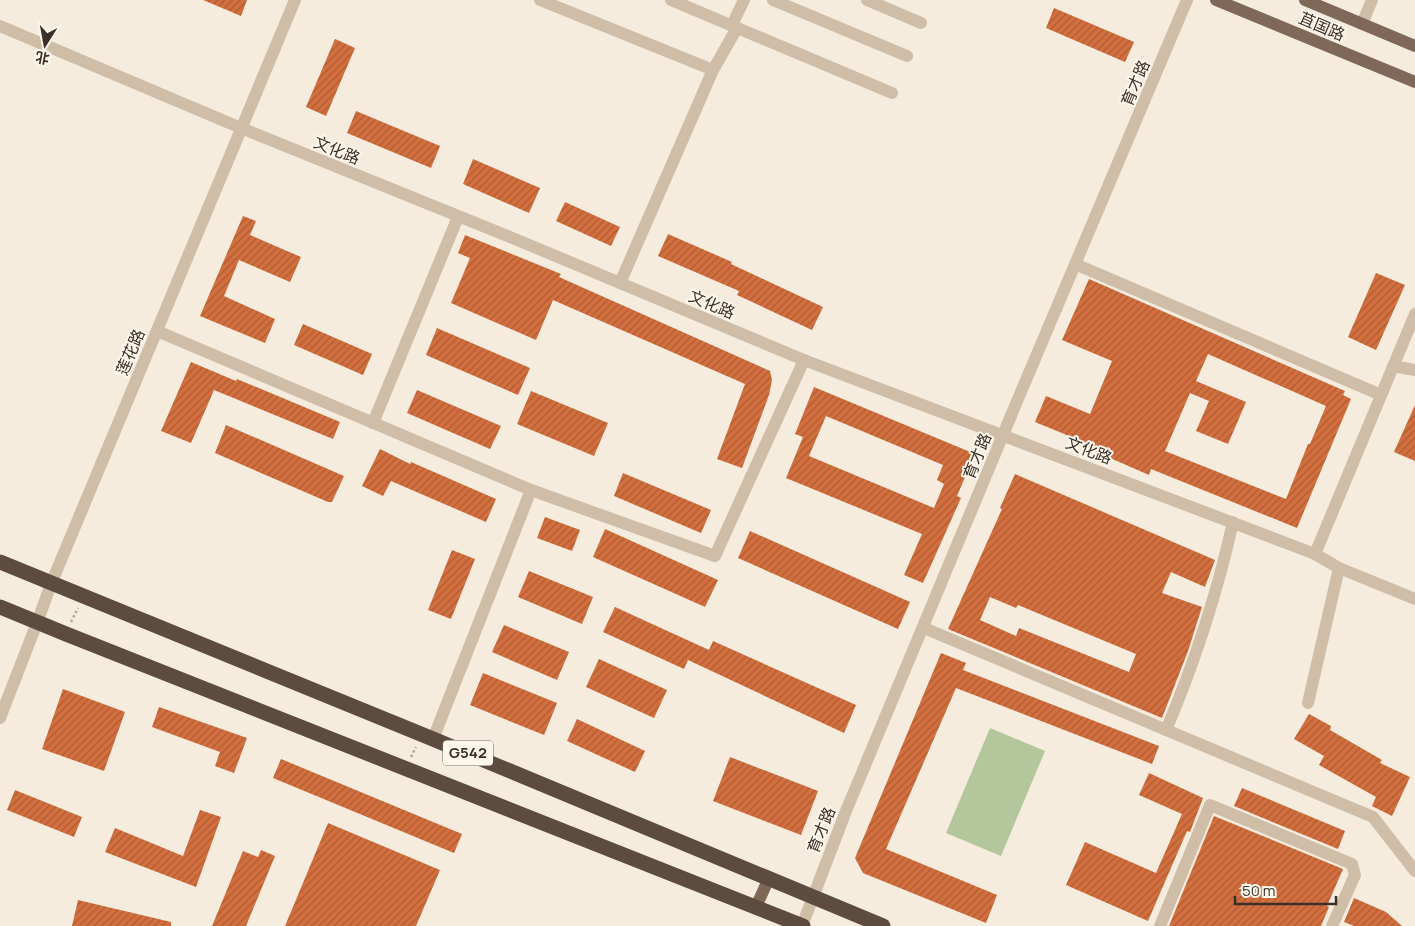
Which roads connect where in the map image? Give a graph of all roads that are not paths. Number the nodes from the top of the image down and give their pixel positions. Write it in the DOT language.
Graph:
graph roads {
  1 [pos="295,0"];
  2 [pos="540,0"];
  3 [pos="671,0"];
  4 [pos="744,0"];
  5 [pos="773,0"];
  6 [pos="867,0"];
  7 [pos="1187,0"];
  8 [pos="1216,0"];
  9 [pos="1305,0"];
  10 [pos="1372,0"];
  11 [pos="921,23"];
  12 [pos="1362,24"];
  13 [pos="0,26"];
  14 [pos="734,27"];
  15 [pos="1415,46"];
  16 [pos="907,56"];
  17 [pos="713,70"];
  18 [pos="1415,82"];
  19 [pos="892,92"];
  20 [pos="242,128"];
  21 [pos="458,216"];
  22 [pos="1075,264"];
  23 [pos="620,283"];
  24 [pos="1415,314"];
  25 [pos="157,331"];
  26 [pos="804,360"];
  27 [pos="1393,366"];
  28 [pos="1415,370"];
  29 [pos="1381,394"];
  30 [pos="373,423"];
  31 [pos="1004,435"];
  32 [pos="531,490"];
  33 [pos="1233,522"];
  34 [pos="1315,554"];
  35 [pos="0,562"];
  36 [pos="1339,568"];
  37 [pos="51,584"];
  38 [pos="1415,599"];
  39 [pos="0,607"];
  40 [pos="37,623"];
  41 [pos="924,628"];
  42 [pos="1308,702"];
  43 [pos="0,718"];
  44 [pos="1166,730"];
  45 [pos="433,739"];
  46 [pos="1415,871"];
  47 [pos="769,878"];
  48 [pos="812,896"];
  49 [pos="756,907"];
  50 [pos="876,925"];
  51 [pos="802,926"];
  52 [pos="1160,926"];
  53 [pos="1332,926"];
  1 -- 20 [label="street, 莲花路"];
  2 -- 17 [label="street"];
  3 -- 14 [label="street"];
  4 -- 14 [label="street"];
  5 -- 16 [label="street"];
  6 -- 11 [label="street"];
  7 -- 22 [label="street, 育才路"];
  8 -- 18 [label="main road, 苴国路"];
  9 -- 12 [label="main road, 苴国路"];
  10 -- 12 [label="street"];
  12 -- 15 [label="main road, 苴国路"];
  13 -- 20 [label="street, 文化路"];
  14 -- 17 [label="street"];
  14 -- 19 [label="street"];
  17 -- 23 [label="street"];
  20 -- 21 [label="street, 文化路"];
  20 -- 25 [label="street, 莲花路"];
  21 -- 23 [label="street, 文化路"];
  21 -- 30 [label="street"];
  22 -- 29 [label="street"];
  22 -- 31 [label="street, 育才路"];
  23 -- 26 [label="street, 文化路"];
  24 -- 27 [label="street"];
  25 -- 30 [label="street"];
  25 -- 37 [label="street, 莲花路"];
  26 -- 31 [label="street, 文化路"];
  26 -- 32 [label="street"];
  27 -- 28 [label="street"];
  27 -- 29 [label="street"];
  29 -- 34 [label="street"];
  30 -- 32 [label="street"];
  31 -- 33 [label="street, 文化路"];
  31 -- 41 [label="street, 育才路"];
  32 -- 45 [label="street"];
  33 -- 34 [label="street, 文化路"];
  33 -- 44 [label="street"];
  34 -- 36 [label="street, 文化路"];
  35 -- 37 [label="highway, G542"];
  36 -- 38 [label="street, 文化路"];
  36 -- 42 [label="street"];
  37 -- 40 [label="street, 莲花路"];
  37 -- 45 [label="highway, G542"];
  39 -- 40 [label="highway, G542"];
  40 -- 43 [label="street, 莲花路"];
  40 -- 49 [label="highway, G542"];
  41 -- 44 [label="street"];
  41 -- 48 [label="street, 育才路"];
  44 -- 46 [label="street"];
  45 -- 47 [label="highway, G542"];
  47 -- 48 [label="highway, G542"];
  47 -- 49 [label="main road"];
  48 -- 50 [label="highway, G542"];
  48 -- 51 [label="street, 育才路"];
  49 -- 51 [label="highway, G542"];
  52 -- 53 [label="street"];
}
